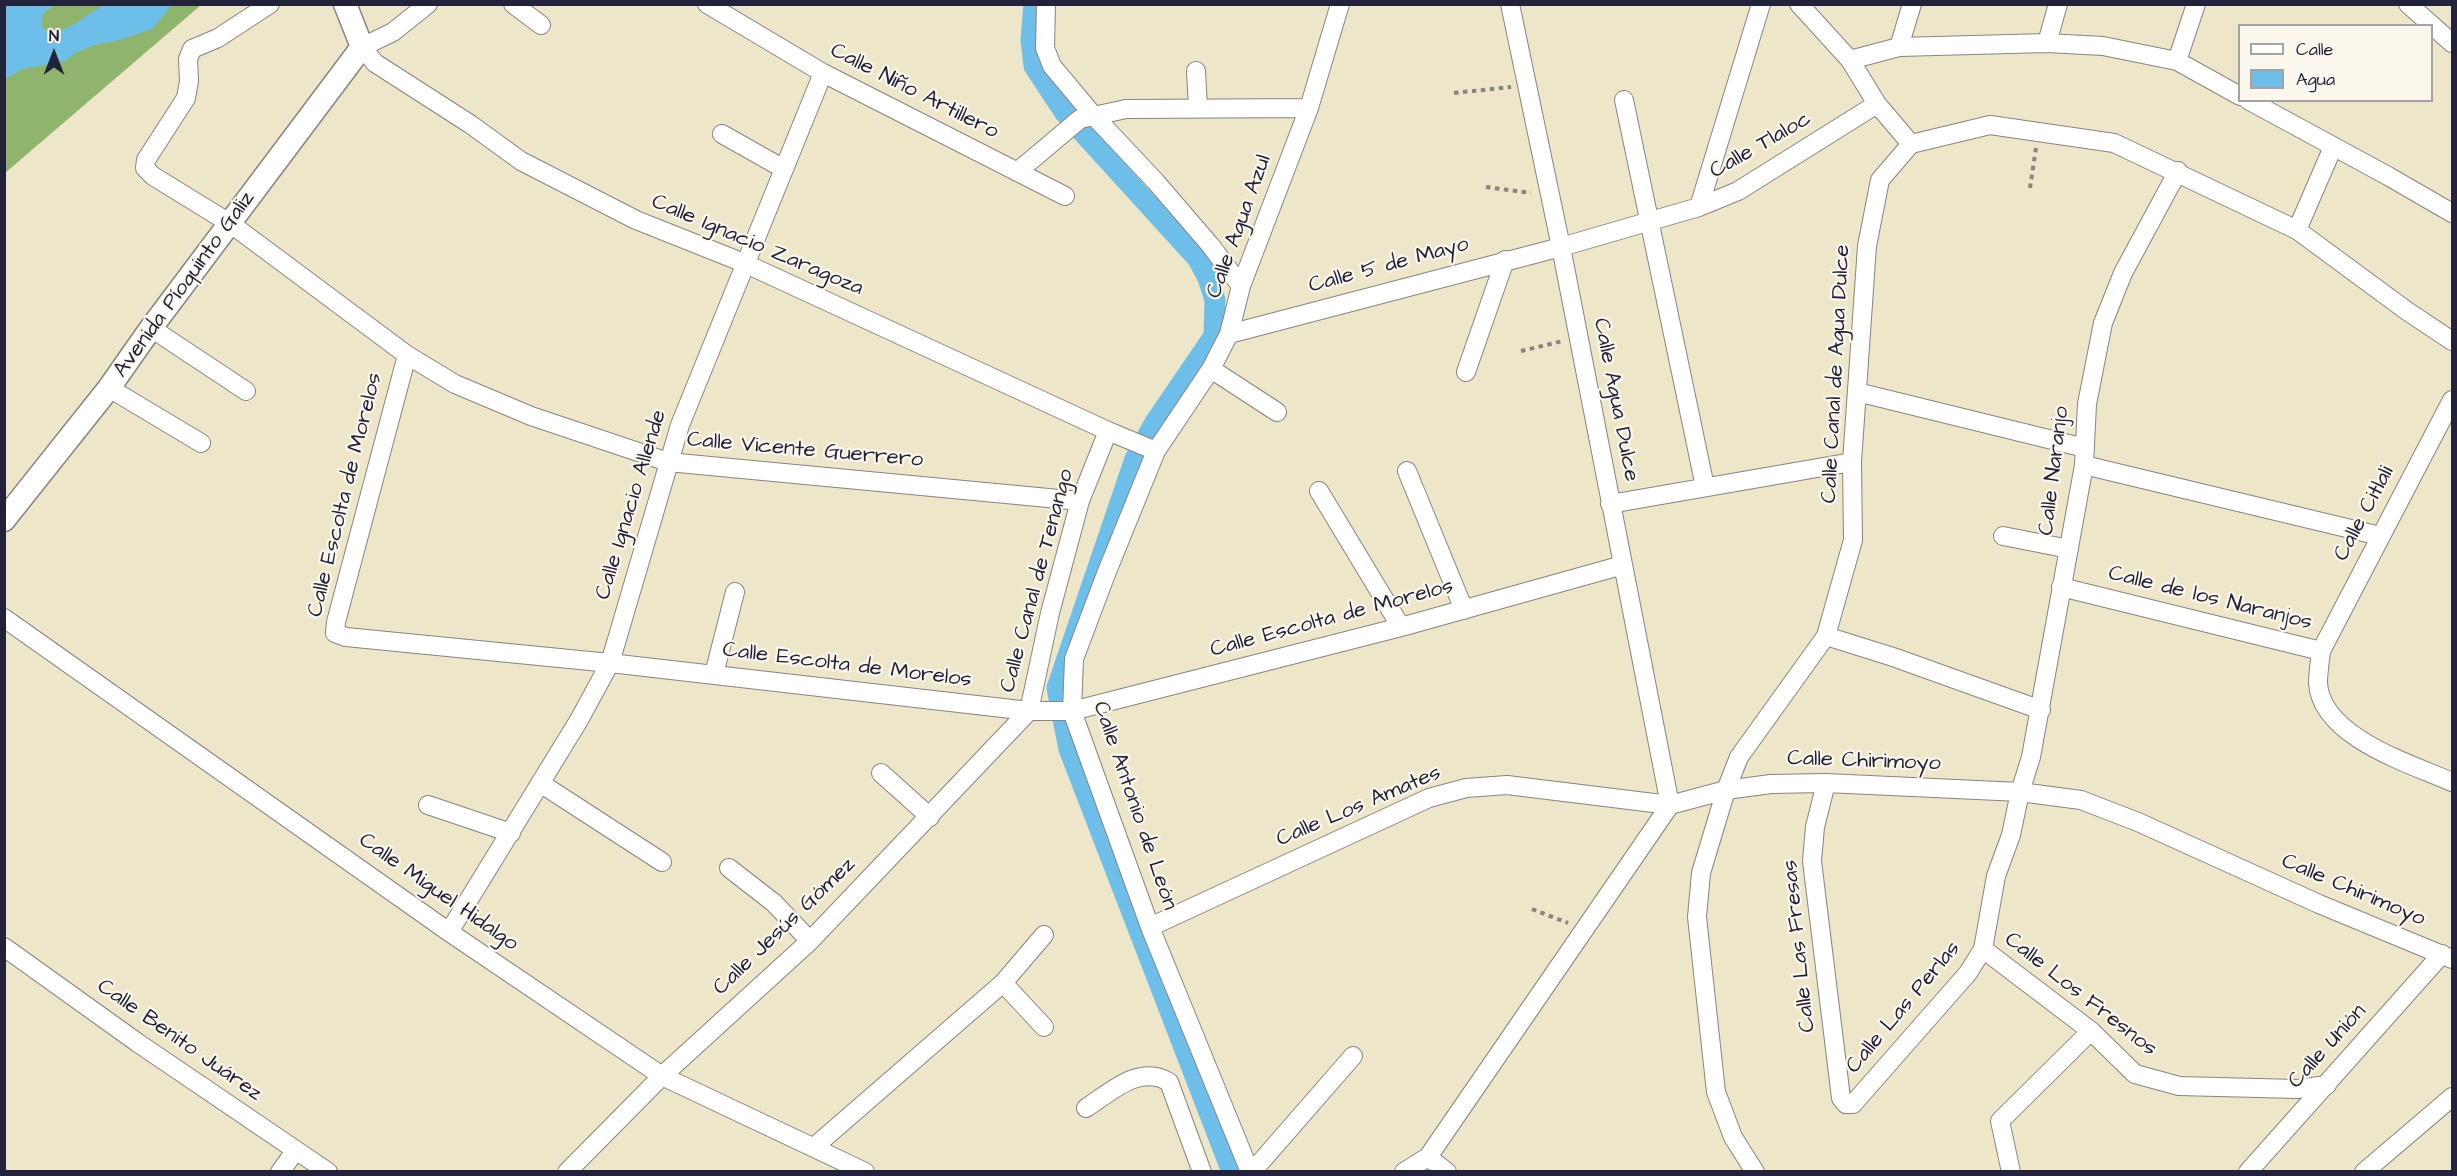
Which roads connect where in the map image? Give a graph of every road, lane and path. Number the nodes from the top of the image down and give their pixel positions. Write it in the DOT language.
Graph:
graph roads {
  1 [pos="270,4"];
  2 [pos="345,4"];
  3 [pos="428,4"];
  4 [pos="513,4"];
  5 [pos="707,4"];
  6 [pos="1046,4"];
  7 [pos="1340,4"];
  8 [pos="1510,4"];
  9 [pos="1761,4"];
  10 [pos="1798,4"];
  11 [pos="1912,4"];
  12 [pos="2058,4"];
  13 [pos="2196,4"];
  14 [pos="2408,4"];
  15 [pos="735,12"];
  16 [pos="2431,24"];
  17 [pos="541,25"];
  18 [pos="2433,26"];
  19 [pos="2047,43"];
  20 [pos="2452,43"];
  21 [pos="362,47"];
  22 [pos="1899,47"];
  23 [pos="1850,60"];
  24 [pos="2177,61"];
  25 [pos="1196,71"];
  26 [pos="823,73"];
  27 [pos="1527,85"];
  28 [pos="1454,93"];
  29 [pos="2238,95"];
  30 [pos="1624,100"];
  31 [pos="2252,102"];
  32 [pos="1877,104"];
  33 [pos="1198,108"];
  34 [pos="1309,108"];
  35 [pos="1087,117"];
  36 [pos="2039,132"];
  37 [pos="722,134"];
  38 [pos="1911,144"];
  39 [pos="2333,147"];
  40 [pos="784,169"];
  41 [pos="2178,171"];
  42 [pos="1017,172"];
  43 [pos="1486,187"];
  44 [pos="2030,188"];
  45 [pos="1065,196"];
  46 [pos="1550,196"];
  47 [pos="1699,207"];
  48 [pos="2452,213"];
  49 [pos="1649,221"];
  50 [pos="231,224"];
  51 [pos="2297,230"];
  52 [pos="1561,247"];
  53 [pos="1505,260"];
  54 [pos="744,263"];
  55 [pos="1241,286"];
  56 [pos="151,328"];
  57 [pos="1229,334"];
  58 [pos="1578,337"];
  59 [pos="2452,341"];
  60 [pos="1521,351"];
  61 [pos="407,355"];
  62 [pos="1211,369"];
  63 [pos="1466,372"];
  64 [pos="109,388"];
  65 [pos="246,391"];
  66 [pos="1857,392"];
  67 [pos="2452,400"];
  68 [pos="1277,412"];
  69 [pos="1113,433"];
  70 [pos="201,443"];
  71 [pos="1150,449"];
  72 [pos="2085,456"];
  73 [pos="668,462"];
  74 [pos="1851,462"];
  75 [pos="1407,471"];
  76 [pos="1705,487"];
  77 [pos="1319,491"];
  78 [pos="1080,501"];
  79 [pos="1610,504"];
  80 [pos="4,520"];
  81 [pos="2003,536"];
  82 [pos="2380,536"];
  83 [pos="2069,549"];
  84 [pos="1623,565"];
  85 [pos="2061,586"];
  86 [pos="735,592"];
  87 [pos="1464,610"];
  88 [pos="4,618"];
  89 [pos="1401,627"];
  90 [pos="1826,636"];
  91 [pos="2321,651"];
  92 [pos="610,663"];
  93 [pos="714,675"];
  94 [pos="2041,710"];
  95 [pos="1034,711"];
  96 [pos="1066,711"];
  97 [pos="880,773"];
  98 [pos="2452,782"];
  99 [pos="540,783"];
  100 [pos="1826,783"];
  101 [pos="1726,790"];
  102 [pos="2020,792"];
  103 [pos="1670,805"];
  104 [pos="428,806"];
  105 [pos="930,817"];
  106 [pos="511,833"];
  107 [pos="662,862"];
  108 [pos="729,868"];
  109 [pos="1532,909"];
  110 [pos="1150,927"];
  111 [pos="1586,930"];
  112 [pos="449,932"];
  113 [pos="1044,935"];
  114 [pos="810,941"];
  115 [pos="4,947"];
  116 [pos="1983,949"];
  117 [pos="2447,957"];
  118 [pos="1002,983"];
  119 [pos="1044,1027"];
  120 [pos="2091,1031"];
  121 [pos="1353,1056"];
  122 [pos="662,1076"];
  123 [pos="2327,1085"];
  124 [pos="2452,1097"];
  125 [pos="1846,1104"];
  126 [pos="1086,1108"];
  127 [pos="814,1147"];
  128 [pos="296,1150"];
  129 [pos="1428,1157"];
  130 [pos="280,1172"];
  131 [pos="328,1172"];
  132 [pos="567,1172"];
  133 [pos="865,1172"];
  134 [pos="1202,1172"];
  135 [pos="1251,1172"];
  136 [pos="1404,1172"];
  137 [pos="1447,1172"];
  138 [pos="1755,1172"];
  139 [pos="2011,1172"];
  140 [pos="2248,1172"];
  141 [pos="2364,1172"];
  1 -- 50 [label="street, Calle Vicente Guerrero"];
  2 -- 21 [label="street"];
  3 -- 21 [label="street"];
  4 -- 17 [label="street"];
  5 -- 15 [label="street, Calle Niño Artillero"];
  6 -- 35 [label="street"];
  7 -- 34 [label="street, Calle Agua Azul"];
  8 -- 27 [label="street, Calle Agua Dulce"];
  9 -- 47 [label="street"];
  10 -- 23 [label="street"];
  11 -- 22 [label="street"];
  12 -- 19 [label="street"];
  13 -- 24 [label="street"];
  14 -- 16 [label="street"];
  15 -- 26 [label="street, Calle Niño Artillero"];
  18 -- 20 [label="street"];
  19 -- 22 [label="street"];
  19 -- 24 [label="street"];
  21 -- 50 [label="street, Avenida Píoquinto Galiz"];
  21 -- 54 [label="street, Calle Ignacio Zaragoza"];
  22 -- 23 [label="street"];
  23 -- 32 [label="street"];
  24 -- 29 [label="street"];
  25 -- 33 [label="street"];
  26 -- 40 [label="street, Calle Ignacio Allende"];
  26 -- 42 [label="street, Calle Niño Artillero"];
  27 -- 28 [label="path"];
  27 -- 46 [label="street, Calle Agua Dulce"];
  30 -- 49 [label="street"];
  31 -- 39 [label="street"];
  32 -- 38 [label="street"];
  32 -- 47 [label="street, Calle Tlaloc"];
  33 -- 34 [label="street"];
  33 -- 35 [label="street"];
  34 -- 55 [label="street, Calle Agua Azul"];
  35 -- 42 [label="street"];
  35 -- 55 [label="street"];
  36 -- 38 [label="street"];
  36 -- 41 [label="street"];
  36 -- 44 [label="path"];
  37 -- 40 [label="street"];
  38 -- 66 [label="street, Calle Canal de Agua Dulce"];
  39 -- 48 [label="street"];
  39 -- 51 [label="street"];
  40 -- 54 [label="street, Calle Ignacio Allende"];
  41 -- 51 [label="street"];
  41 -- 72 [label="street, Calle Naranjo"];
  42 -- 45 [label="street"];
  43 -- 46 [label="path"];
  46 -- 52 [label="street, Calle Agua Dulce"];
  47 -- 49 [label="street, Calle Tlaloc"];
  49 -- 52 [label="street, Calle Tlaloc"];
  49 -- 76 [label="street"];
  50 -- 56 [label="street, Avenida Píoquinto Galiz"];
  50 -- 61 [label="street, Calle Vicente Guerrero"];
  51 -- 59 [label="street"];
  52 -- 53 [label="street, Calle 5 de Mayo"];
  52 -- 58 [label="street, Calle Agua Dulce"];
  53 -- 57 [label="street, Calle 5 de Mayo"];
  53 -- 63 [label="street"];
  54 -- 69 [label="street, Calle Ignacio Zaragoza"];
  54 -- 73 [label="street, Calle Ignacio Allende"];
  55 -- 57 [label="street, Calle Agua Azul"];
  56 -- 64 [label="street, Avenida Píoquinto Galiz"];
  56 -- 65 [label="street"];
  57 -- 62 [label="street, Calle Agua Azul"];
  58 -- 60 [label="path"];
  58 -- 79 [label="street, Calle Agua Dulce"];
  61 -- 73 [label="street, Calle Vicente Guerrero"];
  61 -- 92 [label="street, Calle Escolta de Morelos"];
  62 -- 68 [label="street"];
  62 -- 71 [label="street, Calle Agua Azul"];
  64 -- 70 [label="street"];
  64 -- 80 [label="street, Avenida Píoquinto Galiz"];
  66 -- 72 [label="street"];
  66 -- 74 [label="street, Calle Canal de Agua Dulce"];
  67 -- 82 [label="street, Calle Citlali"];
  69 -- 71 [label="street, Calle Ignacio Zaragoza"];
  69 -- 78 [label="street, Calle Canal de Tenango"];
  71 -- 96 [label="street, Calle Antonio de León"];
  72 -- 82 [label="street"];
  72 -- 83 [label="street, Calle Naranjo"];
  73 -- 78 [label="street, Calle Vicente Guerrero"];
  73 -- 92 [label="street, Calle Ignacio Allende"];
  74 -- 76 [label="street"];
  74 -- 90 [label="street, Calle Canal de Agua Dulce"];
  75 -- 87 [label="street"];
  76 -- 79 [label="street"];
  77 -- 89 [label="street"];
  78 -- 95 [label="street, Calle Canal de Tenango"];
  79 -- 84 [label="street, Calle Agua Dulce"];
  81 -- 83 [label="street"];
  82 -- 91 [label="street, Calle Citlali"];
  83 -- 85 [label="street, Calle Naranjo"];
  84 -- 87 [label="street, Calle Escolta de Morelos"];
  84 -- 103 [label="street, Calle Agua Dulce"];
  85 -- 91 [label="street, Calle de los Naranjos"];
  85 -- 94 [label="street, Calle Naranjo"];
  86 -- 93 [label="street"];
  87 -- 89 [label="street, Calle Escolta de Morelos"];
  88 -- 112 [label="street, Calle Miguel Hidalgo"];
  89 -- 96 [label="street, Calle Escolta de Morelos"];
  90 -- 94 [label="street"];
  90 -- 101 [label="street, Calle Canal de Agua Dulce"];
  91 -- 98 [label="street, Calle de los Naranjos"];
  92 -- 93 [label="street, Calle Escolta de Morelos"];
  92 -- 99 [label="street, Calle Ignacio Allende"];
  93 -- 95 [label="street, Calle Escolta de Morelos"];
  94 -- 102 [label="street, Calle Naranjo"];
  95 -- 96 [label="street, Calle Escolta de Morelos"];
  95 -- 105 [label="street, Calle Jesús Gómez"];
  96 -- 110 [label="street, Calle Antonio de León"];
  97 -- 105 [label="street"];
  99 -- 106 [label="street, Calle Ignacio Allende"];
  99 -- 107 [label="street"];
  100 -- 101 [label="street, Calle Chirimoyo"];
  100 -- 102 [label="street, Calle Chirimoyo"];
  100 -- 125 [label="street, Calle Las Fresas"];
  101 -- 103 [label="street, Calle Chirimoyo"];
  101 -- 138 [label="street, Calle Canal de Agua Dulce"];
  102 -- 116 [label="street, Calle Las Perlas"];
  102 -- 117 [label="street, Calle Chirimoyo"];
  103 -- 110 [label="street, Calle Los Amates"];
  103 -- 111 [label="street"];
  104 -- 106 [label="street"];
  105 -- 114 [label="street, Calle Jesús Gómez"];
  106 -- 112 [label="street, Calle Ignacio Allende"];
  108 -- 114 [label="street"];
  109 -- 111 [label="path"];
  110 -- 135 [label="street, Calle Antonio de León"];
  111 -- 129 [label="street"];
  112 -- 122 [label="street, Calle Miguel Hidalgo"];
  113 -- 118 [label="street"];
  114 -- 122 [label="street, Calle Jesús Gómez"];
  115 -- 128 [label="street, Calle Benito Juárez"];
  116 -- 120 [label="street, Calle Los Fresnos"];
  116 -- 125 [label="street, Calle Las Perlas"];
  117 -- 123 [label="street, Calle Unión"];
  118 -- 119 [label="street"];
  118 -- 127 [label="street"];
  120 -- 123 [label="street, Calle Los Fresnos"];
  120 -- 139 [label="street"];
  121 -- 135 [label="street"];
  122 -- 127 [label="street, Calle Miguel Hidalgo"];
  122 -- 132 [label="street, Calle Jesús Gómez"];
  123 -- 140 [label="street, Calle Unión"];
  124 -- 141 [label="street"];
  126 -- 134 [label="street"];
  127 -- 133 [label="street, Calle Miguel Hidalgo"];
  128 -- 130 [label="street"];
  128 -- 131 [label="street, Calle Benito Juárez"];
  129 -- 136 [label="street"];
  129 -- 137 [label="street"];
}
